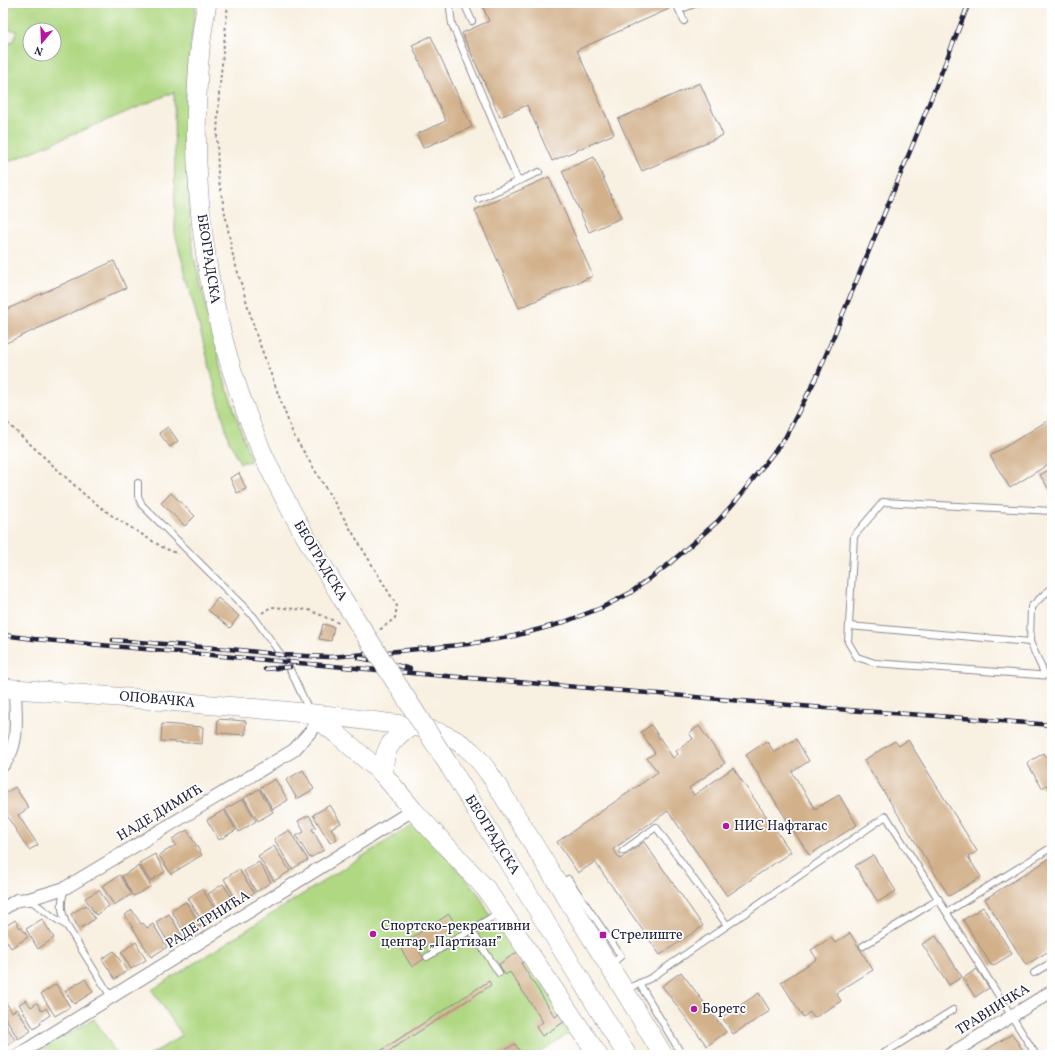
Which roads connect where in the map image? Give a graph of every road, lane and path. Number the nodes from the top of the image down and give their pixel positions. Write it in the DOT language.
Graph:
graph roads {
  1 [pos="206,3"];
  2 [pos="228,3"];
  3 [pos="451,3"];
  4 [pos="464,3"];
  5 [pos="676,3"];
  6 [pos="697,3"];
  7 [pos="679,10"];
  8 [pos="472,21"];
  9 [pos="684,21"];
  10 [pos="539,172"];
  11 [pos="518,181"];
  12 [pos="478,199"];
  13 [pos="3,419"];
  14 [pos="138,483"];
  15 [pos="1052,511"];
  16 [pos="198,562"];
  17 [pos="1052,587"];
  18 [pos="254,617"];
  19 [pos="346,625"];
  20 [pos="849,626"];
  21 [pos="374,629"];
  22 [pos="1030,642"];
  23 [pos="1045,675"];
  24 [pos="1052,676"];
  25 [pos="9,688"];
  26 [pos="315,717"];
  27 [pos="410,726"];
  28 [pos="3,765"];
  29 [pos="382,774"];
  30 [pos="413,810"];
  31 [pos="1052,847"];
  32 [pos="623,851"];
  33 [pos="568,878"];
  34 [pos="65,888"];
  35 [pos="30,899"];
  36 [pos="939,899"];
  37 [pos="3,909"];
  38 [pos="502,912"];
  39 [pos="947,912"];
  40 [pos="67,926"];
  41 [pos="727,926"];
  42 [pos="471,930"];
  43 [pos="862,946"];
  44 [pos="427,957"];
  45 [pos="1052,962"];
  46 [pos="609,965"];
  47 [pos="499,973"];
  48 [pos="1034,973"];
  49 [pos="632,987"];
  50 [pos="1052,991"];
  51 [pos="111,998"];
  52 [pos="953,1010"];
  53 [pos="1012,1016"];
  54 [pos="18,1055"];
  55 [pos="598,1055"];
  56 [pos="627,1055"];
  57 [pos="663,1055"];
  58 [pos="682,1055"];
  59 [pos="881,1055"];
  60 [pos="949,1055"];
  61 [pos="1036,1055"];
  1 -- 56 [label="main road, БЕОГРАДСКА, bridge"];
  2 -- 21 [label="path"];
  3 -- 11 [label="lane"];
  4 -- 8 [label="lane"];
  5 -- 7 [label="lane"];
  6 -- 7 [label="lane"];
  7 -- 9 [label="lane"];
  10 -- 11 [label="lane"];
  11 -- 12 [label="lane"];
  13 -- 16 [label="path"];
  14 -- 16 [label="lane"];
  15 -- 20 [label="lane"];
  16 -- 18 [label="lane"];
  17 -- 22 [label="lane"];
  18 -- 19 [label="path"];
  18 -- 26 [label="lane"];
  20 -- 22 [label="lane"];
  20 -- 23 [label="lane"];
  22 -- 23 [label="lane"];
  23 -- 24 [label="lane"];
  25 -- 26 [label="main road, ОПОВАЧКА"];
  25 -- 28 [label="street"];
  26 -- 27 [label="main road, ОПОВАЧКА"];
  26 -- 29 [label="main road"];
  26 -- 34 [label="street, НАДЕ ДИМИЋ"];
  27 -- 29 [label="main road"];
  27 -- 46 [label="main road, ОПОВАЧКА"];
  29 -- 30 [label="main road"];
  30 -- 38 [label="main road"];
  30 -- 51 [label="street, РАДЕ ТРНИЋА"];
  31 -- 39 [label="lane"];
  32 -- 41 [label="lane"];
  33 -- 46 [label="lane"];
  34 -- 35 [label="street, НАДЕ ДИМИЋ"];
  34 -- 40 [label="lane"];
  35 -- 37 [label="street, НАДЕ ДИМИЋ"];
  35 -- 40 [label="lane"];
  36 -- 39 [label="lane"];
  36 -- 41 [label="lane"];
  36 -- 43 [label="lane"];
  38 -- 42 [label="lane"];
  38 -- 55 [label="main road"];
  39 -- 53 [label="lane"];
  40 -- 51 [label="lane"];
  41 -- 49 [label="lane"];
  42 -- 44 [label="lane"];
  42 -- 47 [label="lane"];
  45 -- 48 [label="lane"];
  46 -- 49 [label="main road, ОПОВАЧКА"];
  49 -- 57 [label="main road, ОПОВАЧКА"];
  49 -- 58 [label="lane"];
  50 -- 53 [label="street, ТРАВНИЧКА"];
  51 -- 54 [label="street, РАДЕ ТРНИЋА"];
  52 -- 59 [label="lane"];
  53 -- 60 [label="street, ТРАВНИЧКА"];
  53 -- 61 [label="lane"];
}
